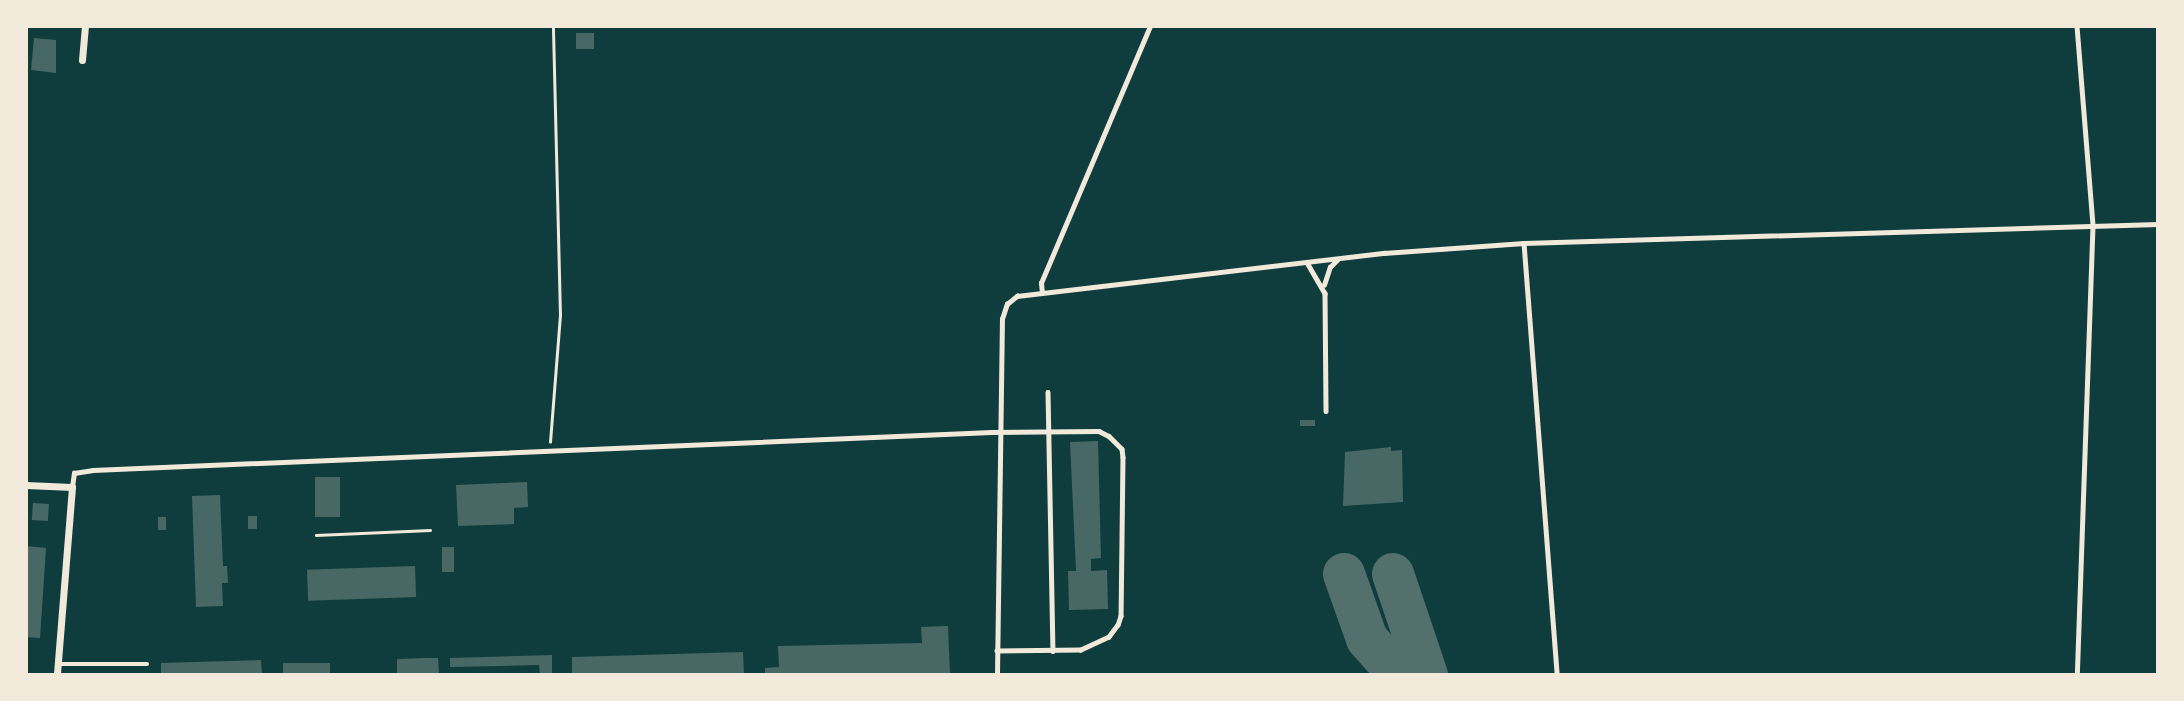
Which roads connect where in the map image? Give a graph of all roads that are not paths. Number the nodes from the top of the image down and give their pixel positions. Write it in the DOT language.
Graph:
graph roads {
  1 [pos="85,26"];
  2 [pos="1150,26"];
  3 [pos="2077,26"];
  4 [pos="82,61"];
  5 [pos="2158,224"];
  6 [pos="2092,226"];
  7 [pos="1524,243"];
  8 [pos="1338,259"];
  9 [pos="1307,263"];
  10 [pos="1042,293"];
  11 [pos="1325,293"];
  12 [pos="1048,393"];
  13 [pos="1326,411"];
  14 [pos="1048,431"];
  15 [pos="1000,432"];
  16 [pos="26,485"];
  17 [pos="72,487"];
  18 [pos="997,651"];
  19 [pos="1053,651"];
  20 [pos="58,664"];
  21 [pos="147,664"];
  22 [pos="57,675"];
  23 [pos="997,675"];
  24 [pos="1557,675"];
  25 [pos="2077,675"];
  1 -- 4 [label="street"];
  2 -- 10 [label="lane"];
  3 -- 6 [label="lane"];
  5 -- 6 [label="lane"];
  6 -- 7 [label="lane"];
  6 -- 25 [label="lane"];
  7 -- 8 [label="lane"];
  7 -- 24 [label="lane"];
  8 -- 9 [label="lane"];
  8 -- 11 [label="lane"];
  9 -- 10 [label="lane"];
  9 -- 11 [label="lane"];
  10 -- 15 [label="lane"];
  11 -- 13 [label="lane"];
  12 -- 14 [label="lane"];
  14 -- 15 [label="lane"];
  14 -- 19 [label="lane"];
  14 -- 19 [label="lane"];
  15 -- 17 [label="lane"];
  15 -- 18 [label="lane"];
  16 -- 17 [label="street"];
  17 -- 20 [label="street"];
  18 -- 19 [label="lane"];
  18 -- 23 [label="lane"];
  20 -- 21 [label="lane"];
  20 -- 22 [label="street"];
}
